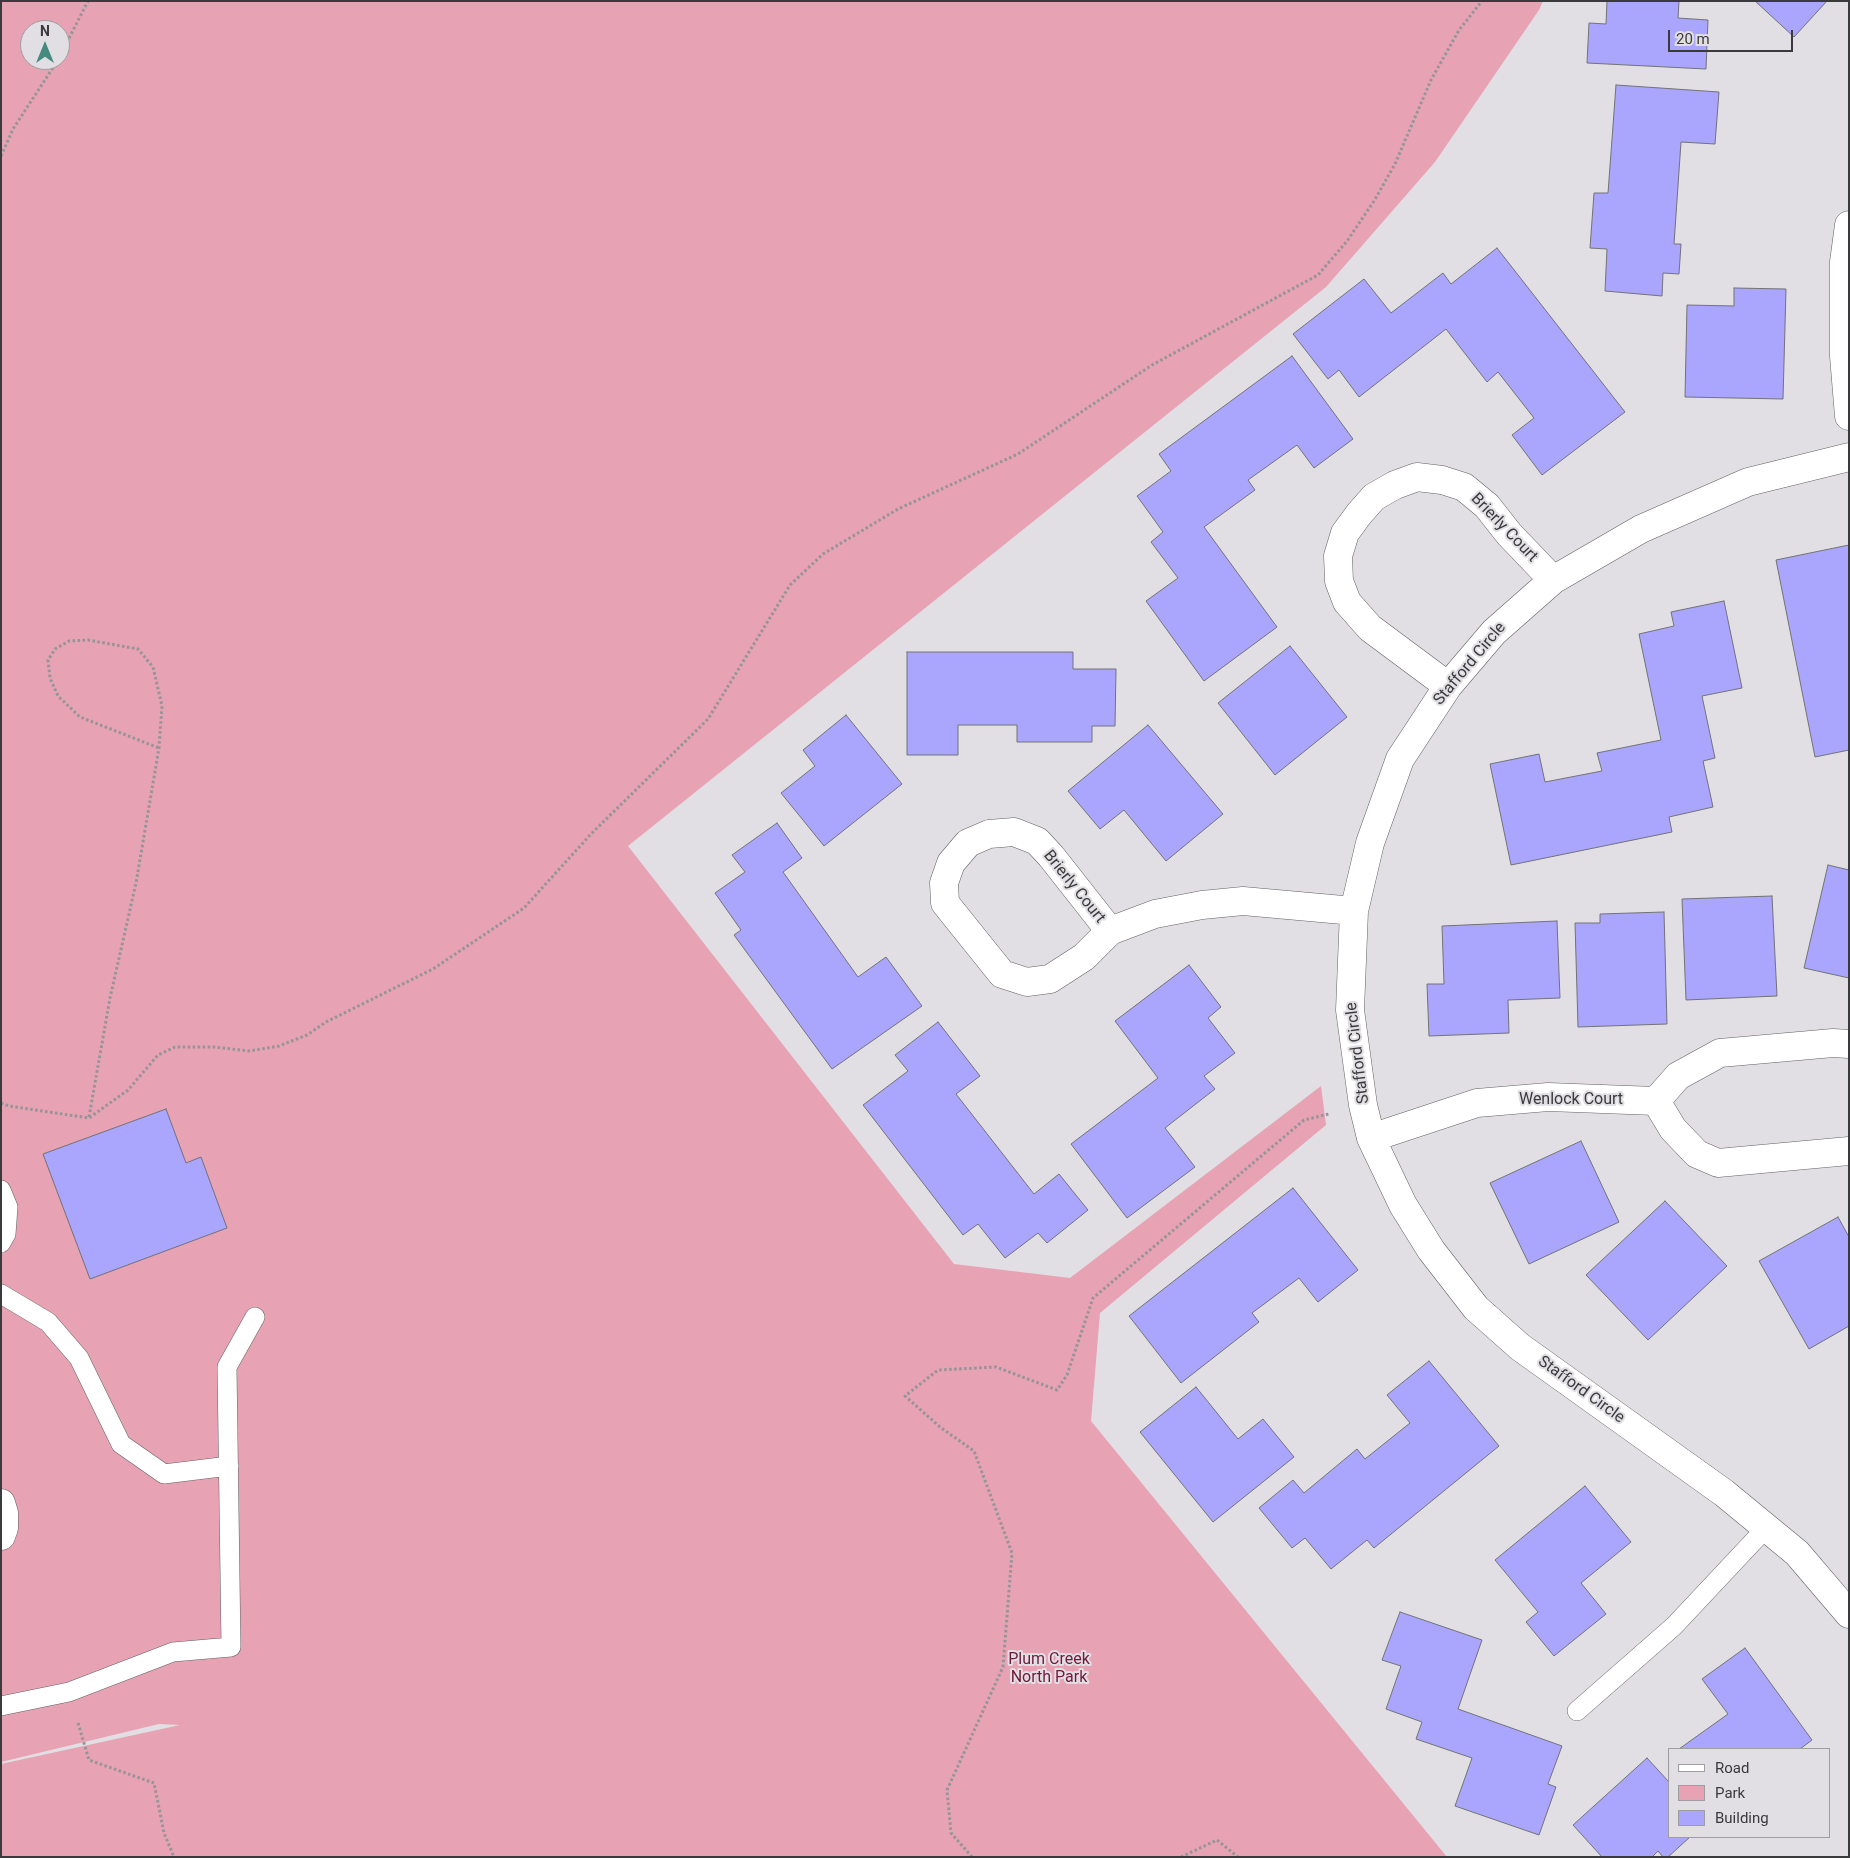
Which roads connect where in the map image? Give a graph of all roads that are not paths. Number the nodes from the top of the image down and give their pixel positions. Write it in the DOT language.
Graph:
graph roads {
  1 [pos="1849,225"];
  2 [pos="1849,416"];
  3 [pos="1849,457"];
  4 [pos="1553,580"];
  5 [pos="1448,686"];
  6 [pos="1354,911"];
  7 [pos="1110,931"];
  8 [pos="1849,1044"];
  9 [pos="1656,1100"];
  10 [pos="1371,1138"];
  11 [pos="1849,1151"];
  12 [pos="1,1190"];
  13 [pos="1,1243"];
  14 [pos="1,1294"];
  15 [pos="255,1317"];
  16 [pos="229,1466"];
  17 [pos="1,1503"];
  18 [pos="1766,1528"];
  19 [pos="1,1536"];
  20 [pos="1849,1614"];
  21 [pos="1,1706"];
  22 [pos="1577,1711"];
  1 -- 2 [label="street"];
  3 -- 4 [label="street, Stafford Circle"];
  4 -- 5 [label="street, Stafford Circle"];
  4 -- 5 [label="street, Brierly Court"];
  5 -- 6 [label="street, Stafford Circle"];
  6 -- 7 [label="street, Brierly Court"];
  6 -- 10 [label="street, Stafford Circle"];
  7 -- 7 [label="street, Brierly Court"];
  8 -- 9 [label="street"];
  9 -- 10 [label="street, Wenlock Court"];
  9 -- 11 [label="street"];
  10 -- 18 [label="street, Stafford Circle"];
  12 -- 13 [label="lane"];
  14 -- 16 [label="lane"];
  15 -- 16 [label="lane"];
  16 -- 21 [label="lane"];
  17 -- 19 [label="street"];
  18 -- 20 [label="street, Stafford Circle"];
  18 -- 22 [label="lane"];
}
